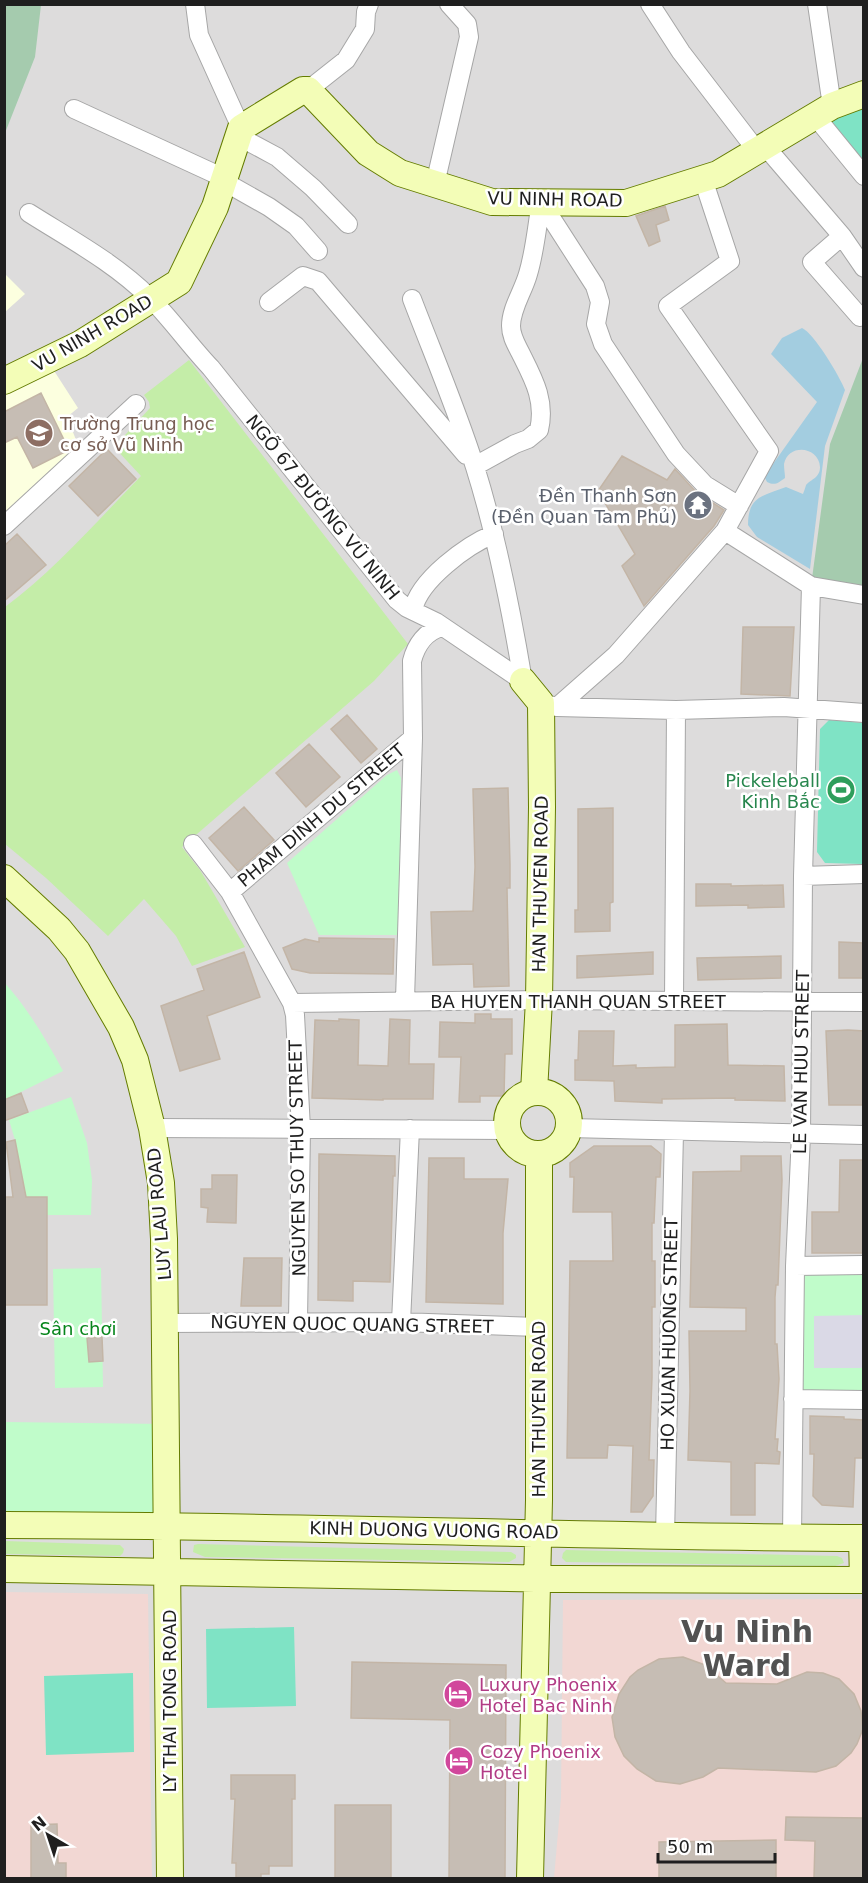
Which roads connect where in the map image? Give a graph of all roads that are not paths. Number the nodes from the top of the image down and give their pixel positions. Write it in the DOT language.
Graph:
graph roads {
  1 [pos="195,4"];
  2 [pos="369,4"];
  3 [pos="449,4"];
  4 [pos="650,4"];
  5 [pos="817,4"];
  6 [pos="308,90"];
  7 [pos="864,94"];
  8 [pos="74,109"];
  9 [pos="824,111"];
  10 [pos="239,132"];
  11 [pos="761,149"];
  12 [pos="864,176"];
  13 [pos="224,179"];
  14 [pos="703,179"];
  15 [pos="435,184"];
  16 [pos="542,202"];
  17 [pos="29,213"];
  18 [pos="348,224"];
  19 [pos="842,236"];
  20 [pos="318,251"];
  21 [pos="864,268"];
  22 [pos="151,299"];
  23 [pos="412,299"];
  24 [pos="269,302"];
  25 [pos="860,317"];
  26 [pos="4,381"];
  27 [pos="136,404"];
  28 [pos="475,466"];
  29 [pos="739,506"];
  30 [pos="4,526"];
  31 [pos="725,531"];
  32 [pos="494,534"];
  33 [pos="811,586"];
  34 [pos="864,595"];
  35 [pos="413,610"];
  36 [pos="442,627"];
  37 [pos="523,681"];
  38 [pos="549,705"];
  39 [pos="807,708"];
  40 [pos="676,710"];
  41 [pos="864,713"];
  42 [pos="413,738"];
  43 [pos="193,844"];
  44 [pos="864,874"];
  45 [pos="803,876"];
  46 [pos="4,878"];
  47 [pos="230,892"];
  48 [pos="405,1000"];
  49 [pos="539,1000"];
  50 [pos="674,1001"];
  51 [pos="802,1002"];
  52 [pos="864,1002"];
  53 [pos="292,1003"];
  54 [pos="534,1092"];
  55 [pos="152,1128"];
  56 [pos="569,1128"];
  57 [pos="300,1129"];
  58 [pos="410,1129"];
  59 [pos="507,1130"];
  60 [pos="674,1132"];
  61 [pos="801,1135"];
  62 [pos="864,1135"];
  63 [pos="539,1155"];
  64 [pos="864,1265"];
  65 [pos="795,1266"];
  66 [pos="298,1321"];
  67 [pos="401,1322"];
  68 [pos="166,1323"];
  69 [pos="538,1328"];
  70 [pos="794,1399"];
  71 [pos="864,1400"];
  72 [pos="167,1524"];
  73 [pos="4,1525"];
  74 [pos="538,1532"];
  75 [pos="664,1536"];
  76 [pos="792,1538"];
  77 [pos="863,1538"];
  78 [pos="4,1569"];
  79 [pos="168,1572"];
  80 [pos="536,1578"];
  81 [pos="863,1580"];
  82 [pos="170,1878"];
  83 [pos="530,1878"];
  1 -- 10 [label="street"];
  2 -- 6 [label="street"];
  3 -- 15 [label="street"];
  4 -- 11 [label="street"];
  5 -- 9 [label="street"];
  6 -- 10 [label="street"];
  6 -- 15 [label="street, VU NINH ROAD"];
  7 -- 9 [label="street, VU NINH ROAD"];
  8 -- 13 [label="street"];
  9 -- 11 [label="street, VU NINH ROAD"];
  9 -- 12 [label="street"];
  10 -- 13 [label="street, VU NINH ROAD"];
  10 -- 18 [label="street"];
  11 -- 14 [label="street, VU NINH ROAD"];
  11 -- 19 [label="street"];
  13 -- 20 [label="street"];
  13 -- 22 [label="street, VU NINH ROAD"];
  14 -- 16 [label="street, VU NINH ROAD"];
  14 -- 29 [label="street"];
  15 -- 16 [label="street, VU NINH ROAD"];
  16 -- 28 [label="street"];
  16 -- 29 [label="street"];
  17 -- 22 [label="street, NGÕ 67 ĐƯỜNG VŨ NINH"];
  19 -- 21 [label="street"];
  19 -- 25 [label="street"];
  22 -- 26 [label="street, VU NINH ROAD"];
  22 -- 35 [label="street, NGÕ 67 ĐƯỜNG VŨ NINH"];
  23 -- 28 [label="street"];
  24 -- 28 [label="street"];
  27 -- 30 [label="street"];
  28 -- 32 [label="street"];
  29 -- 31 [label="street"];
  31 -- 33 [label="street"];
  31 -- 38 [label="street"];
  32 -- 35 [label="street"];
  32 -- 37 [label="street"];
  33 -- 34 [label="street"];
  33 -- 39 [label="street, LE VAN HUU STREET"];
  35 -- 36 [label="street, NGÕ 67 ĐƯỜNG VŨ NINH"];
  36 -- 37 [label="street, NGÕ 67 ĐƯỜNG VŨ NINH"];
  36 -- 42 [label="street"];
  37 -- 38 [label="street"];
  38 -- 40 [label="street"];
  38 -- 49 [label="street, HAN THUYEN ROAD"];
  39 -- 40 [label="street"];
  39 -- 41 [label="street"];
  39 -- 45 [label="street, LE VAN HUU STREET"];
  40 -- 50 [label="street"];
  42 -- 47 [label="street, PHAM DINH DU STREET"];
  42 -- 48 [label="street"];
  43 -- 47 [label="street, NGUYEN SO THUY STREET"];
  44 -- 45 [label="street"];
  45 -- 51 [label="street, LE VAN HUU STREET"];
  46 -- 55 [label="street, LUY LAU ROAD"];
  47 -- 53 [label="street, NGUYEN SO THUY STREET"];
  48 -- 49 [label="street, BA HUYEN THANH QUAN STREET"];
  48 -- 53 [label="street, BA HUYEN THANH QUAN STREET"];
  49 -- 50 [label="street, BA HUYEN THANH QUAN STREET"];
  49 -- 54 [label="street, HAN THUYEN ROAD"];
  50 -- 51 [label="street, BA HUYEN THANH QUAN STREET"];
  51 -- 52 [label="street, BA HUYEN THANH QUAN STREET"];
  51 -- 61 [label="street, LE VAN HUU STREET"];
  53 -- 57 [label="street, NGUYEN SO THUY STREET"];
  54 -- 56 [label="street"];
  54 -- 59 [label="street"];
  55 -- 57 [label="street"];
  55 -- 68 [label="street, LUY LAU ROAD"];
  56 -- 60 [label="street"];
  56 -- 63 [label="street"];
  57 -- 58 [label="street"];
  57 -- 66 [label="street, NGUYEN SO THUY STREET"];
  58 -- 59 [label="street"];
  58 -- 67 [label="street"];
  59 -- 63 [label="street"];
  60 -- 61 [label="street"];
  60 -- 75 [label="street, HO XUAN HUONG STREET"];
  61 -- 62 [label="street"];
  61 -- 65 [label="street, LE VAN HUU STREET"];
  63 -- 69 [label="street, HAN THUYEN ROAD"];
  64 -- 65 [label="street"];
  65 -- 70 [label="street, LE VAN HUU STREET"];
  66 -- 67 [label="street, NGUYEN QUOC QUANG STREET"];
  66 -- 68 [label="street, NGUYEN QUOC QUANG STREET"];
  67 -- 69 [label="street, NGUYEN QUOC QUANG STREET"];
  68 -- 72 [label="street, LUY LAU ROAD"];
  69 -- 74 [label="street, HAN THUYEN ROAD"];
  70 -- 71 [label="street"];
  70 -- 76 [label="street, LE VAN HUU STREET"];
  72 -- 73 [label="street, KINH DUONG VUONG ROAD"];
  72 -- 74 [label="street, KINH DUONG VUONG ROAD"];
  72 -- 79 [label="street, LY THAI TONG ROAD"];
  74 -- 75 [label="street, KINH DUONG VUONG ROAD"];
  74 -- 80 [label="street, HAN THUYEN ROAD"];
  75 -- 76 [label="street, KINH DUONG VUONG ROAD"];
  76 -- 77 [label="street, KINH DUONG VUONG ROAD"];
  77 -- 81 [label="street"];
  78 -- 79 [label="street"];
  79 -- 80 [label="street"];
  79 -- 82 [label="street, LY THAI TONG ROAD"];
  80 -- 81 [label="street"];
  80 -- 83 [label="street, HAN THUYEN ROAD"];
}
